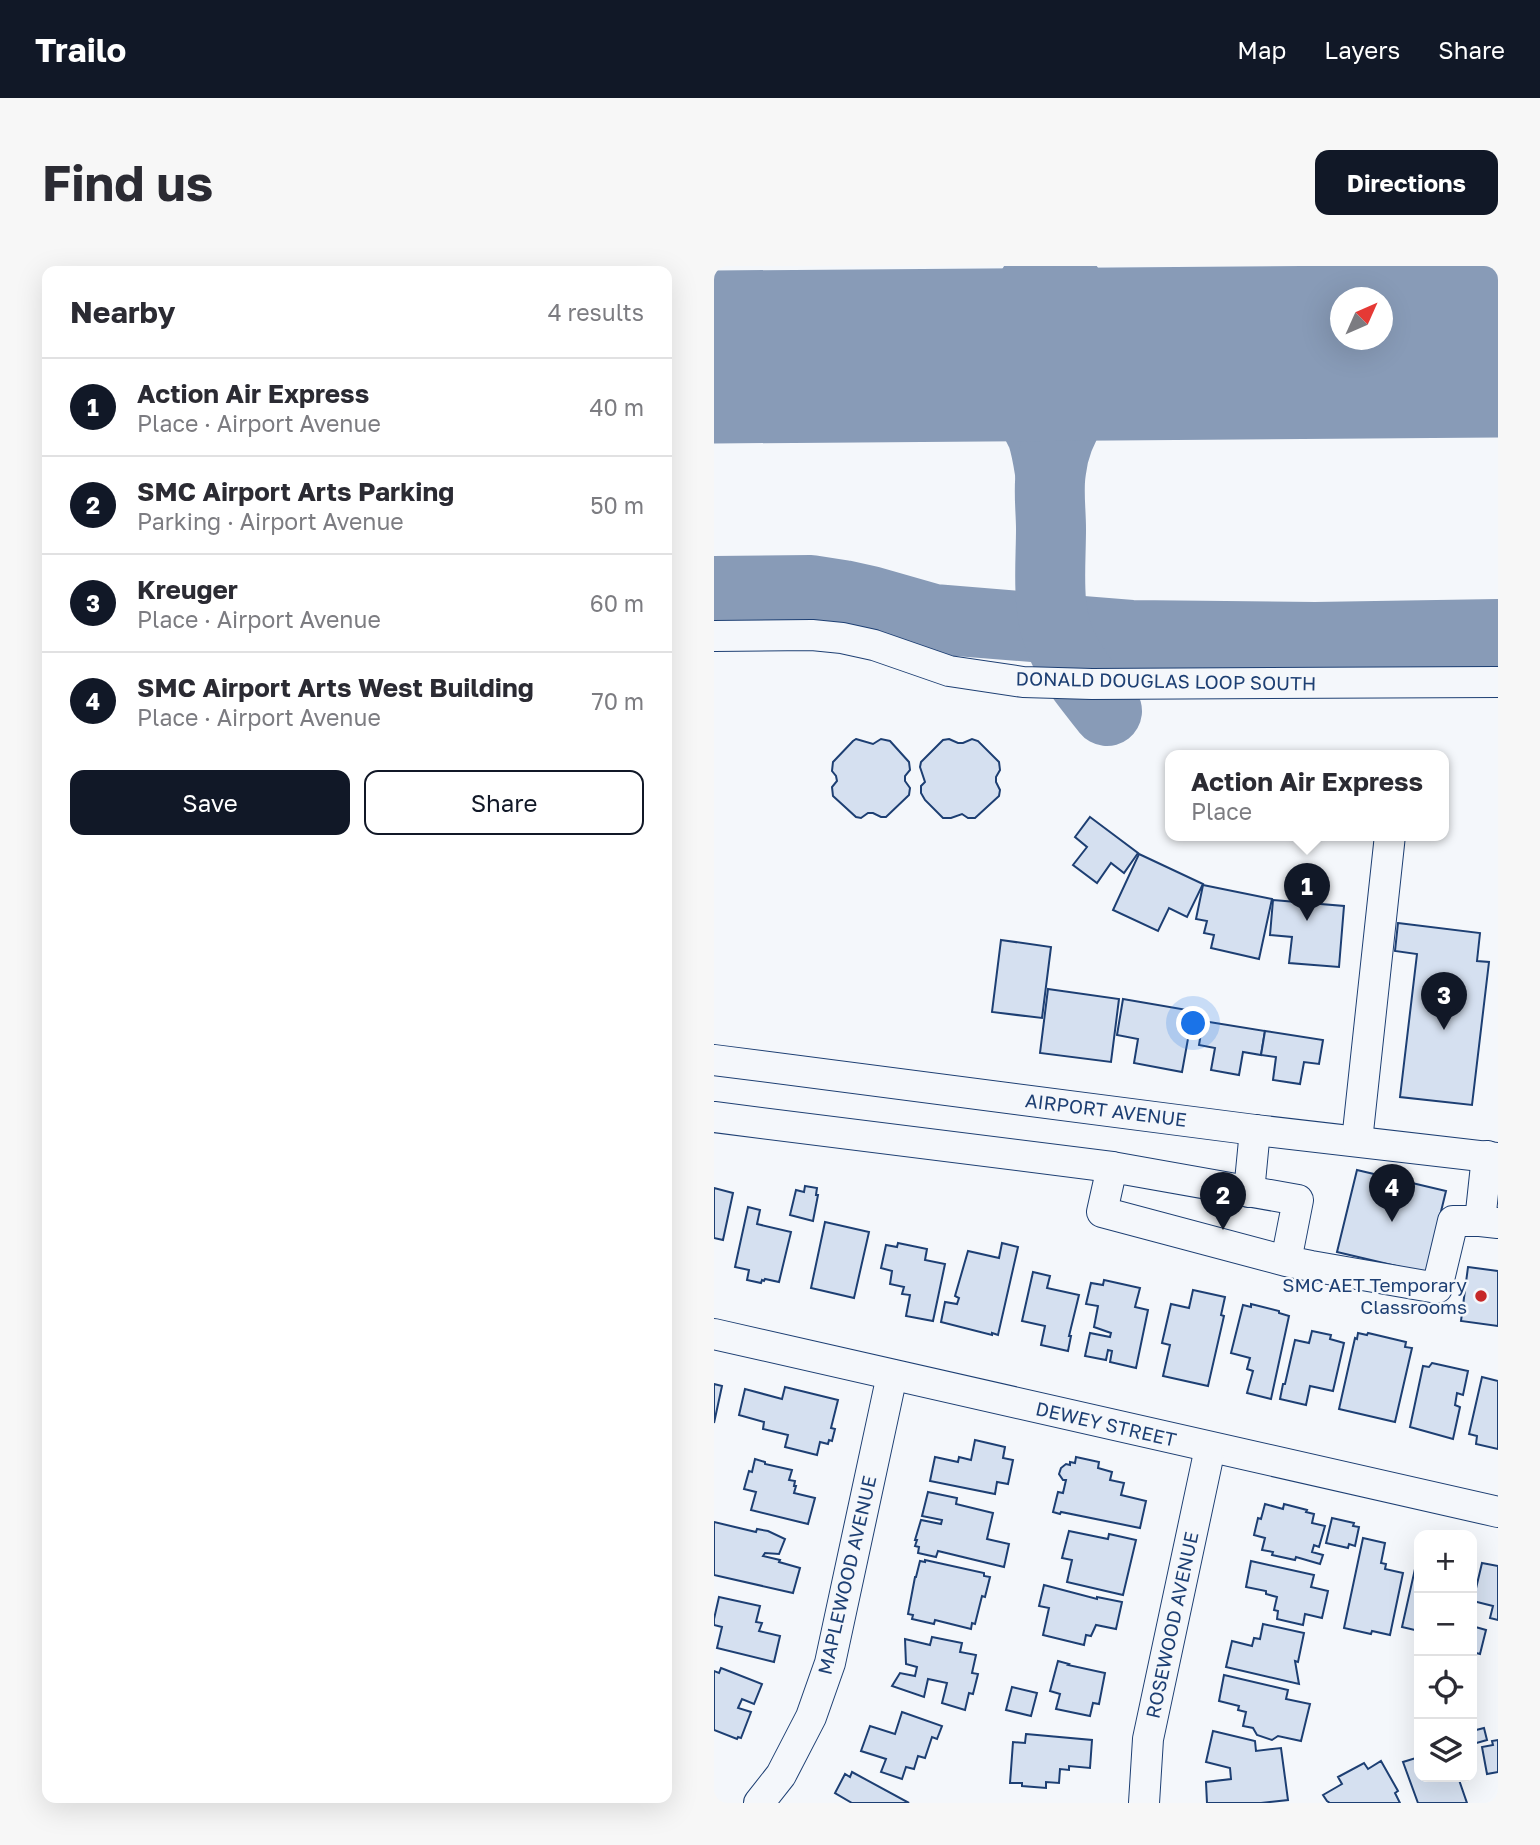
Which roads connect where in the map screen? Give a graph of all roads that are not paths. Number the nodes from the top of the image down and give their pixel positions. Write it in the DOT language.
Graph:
graph roads {
  1 [pos="714,636"];
  2 [pos="1498,682"];
  3 [pos="1389,841"];
  4 [pos="714,1060"];
  5 [pos="714,1117"];
  6 [pos="1255,1130"];
  7 [pos="1357,1141"];
  8 [pos="1492,1157"];
  9 [pos="1112,1167"];
  10 [pos="1249,1192"];
  11 [pos="1489,1222"];
  12 [pos="1286,1261"];
  13 [pos="714,1334"];
  14 [pos="892,1375"];
  15 [pos="1210,1448"];
  16 [pos="1498,1512"];
  17 [pos="759,1803"];
  18 [pos="1144,1803"];
  1 -- 2 [label="street, DONALD DOUGLAS LOOP SOUTH"];
  3 -- 7 [label="street"];
  4 -- 6 [label="street, AIRPORT AVENUE"];
  5 -- 9 [label="street"];
  6 -- 7 [label="street, AIRPORT AVENUE"];
  6 -- 10 [label="street"];
  7 -- 8 [label="street, AIRPORT AVENUE"];
  8 -- 11 [label="street"];
  9 -- 10 [label="street"];
  9 -- 12 [label="street"];
  10 -- 12 [label="street"];
  11 -- 12 [label="street"];
  13 -- 14 [label="street, DEWEY STREET"];
  14 -- 15 [label="street, DEWEY STREET"];
  14 -- 17 [label="street, MAPLEWOOD AVENUE"];
  15 -- 16 [label="street, DEWEY STREET"];
  15 -- 18 [label="street, ROSEWOOD AVENUE"];
}
